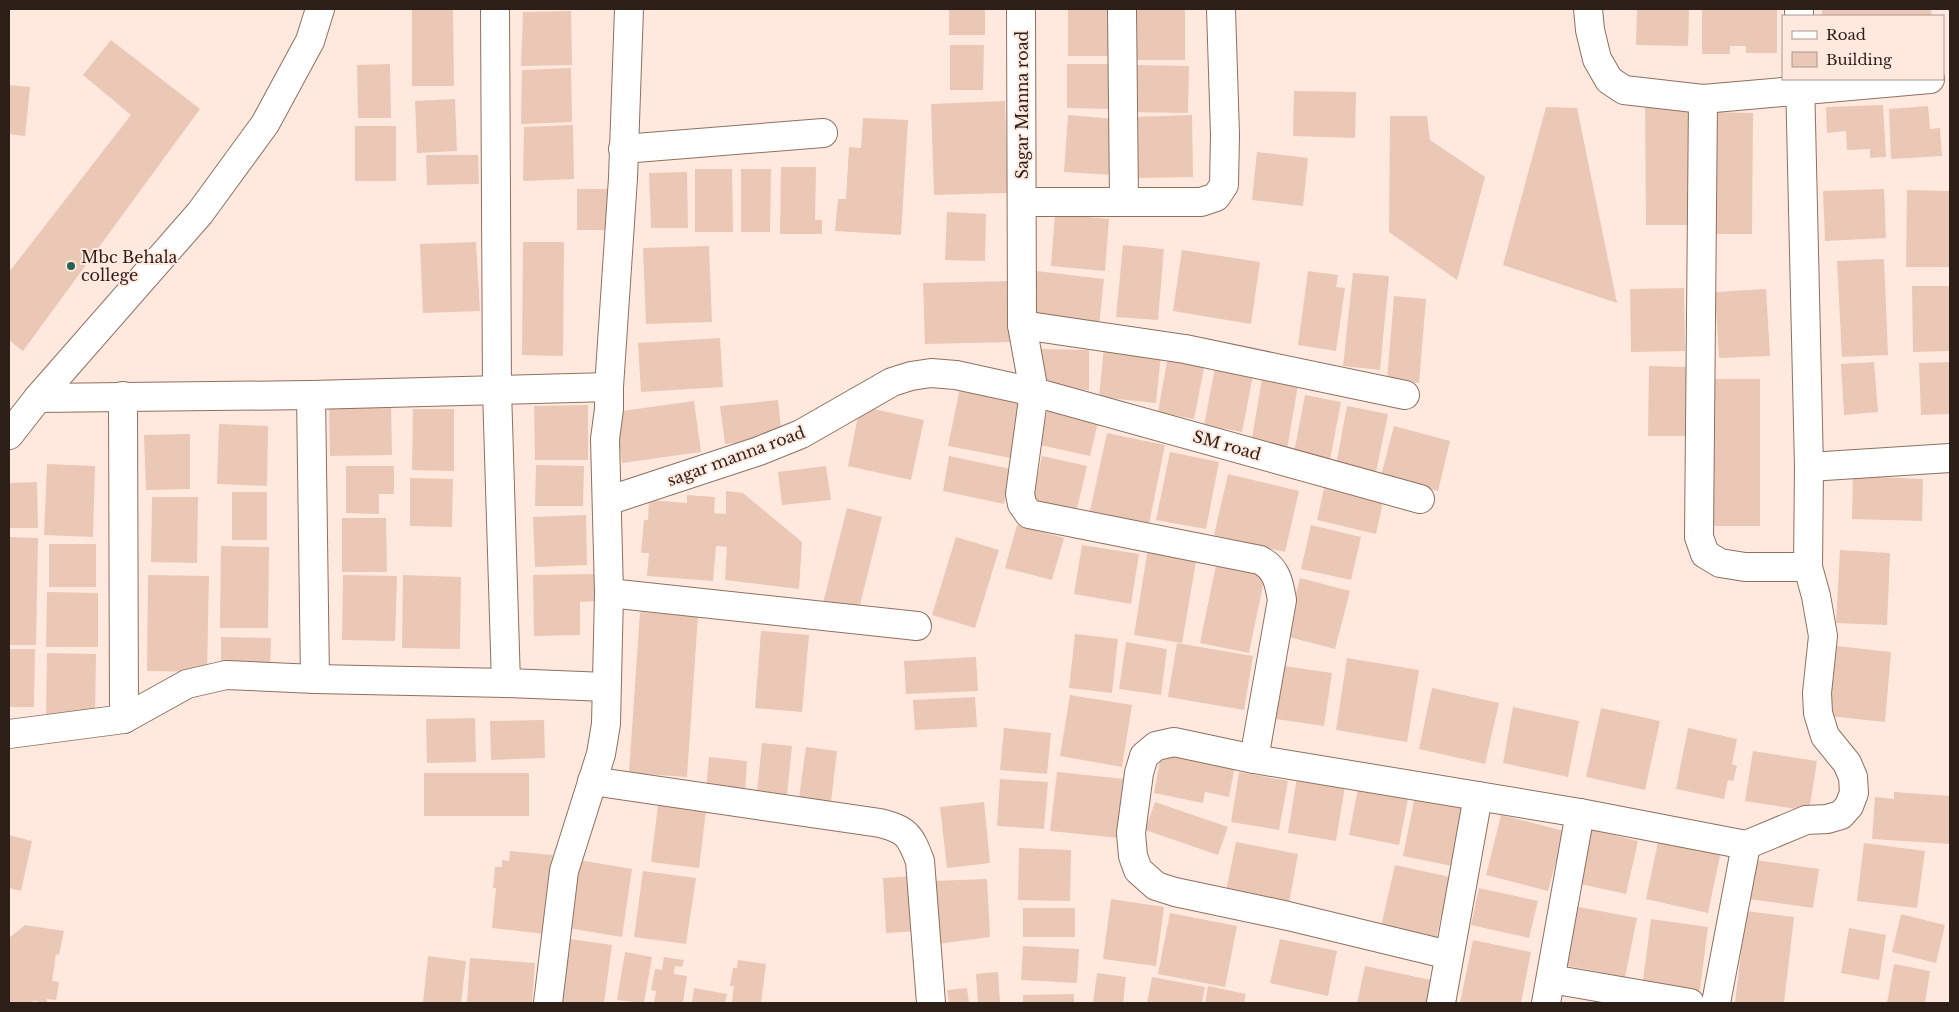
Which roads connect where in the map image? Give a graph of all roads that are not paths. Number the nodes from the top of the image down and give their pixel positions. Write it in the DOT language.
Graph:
graph roads {
  1 [pos="320,9"];
  2 [pos="495,9"];
  3 [pos="629,9"];
  4 [pos="1021,9"];
  5 [pos="1122,9"];
  6 [pos="1222,9"];
  7 [pos="1588,9"];
  8 [pos="1904,80"];
  9 [pos="1801,84"];
  10 [pos="1703,99"];
  11 [pos="823,133"];
  12 [pos="623,149"];
  13 [pos="1124,201"];
  14 [pos="1022,202"];
  15 [pos="1022,325"];
  16 [pos="609,387"];
  17 [pos="497,390"];
  18 [pos="1034,392"];
  19 [pos="311,395"];
  20 [pos="1405,395"];
  21 [pos="123,396"];
  22 [pos="38,398"];
  23 [pos="9,435"];
  24 [pos="1950,458"];
  25 [pos="1810,467"];
  26 [pos="1420,499"];
  27 [pos="606,501"];
  28 [pos="1808,567"];
  29 [pos="609,593"];
  30 [pos="917,626"];
  31 [pos="315,679"];
  32 [pos="506,683"];
  33 [pos="606,687"];
  34 [pos="124,719"];
  35 [pos="9,734"];
  36 [pos="1254,759"];
  37 [pos="592,781"];
  38 [pos="1478,796"];
  39 [pos="1580,813"];
  40 [pos="1746,845"];
  41 [pos="1450,954"];
  42 [pos="1548,991"];
  43 [pos="548,1003"];
  44 [pos="931,1003"];
  45 [pos="1441,1003"];
  46 [pos="1690,1003"];
  47 [pos="1716,1003"];
  1 -- 22 [label="street"];
  2 -- 17 [label="street"];
  3 -- 12 [label="street"];
  4 -- 14 [label="street, Sagar Manna road"];
  5 -- 13 [label="street"];
  6 -- 13 [label="street"];
  7 -- 10 [label="street"];
  8 -- 9 [label="street"];
  9 -- 10 [label="street"];
  9 -- 25 [label="street"];
  10 -- 28 [label="street"];
  11 -- 12 [label="street"];
  12 -- 16 [label="street"];
  13 -- 14 [label="street"];
  14 -- 15 [label="street, Sagar Manna road"];
  15 -- 18 [label="street, Sagar Manna road"];
  15 -- 20 [label="street"];
  16 -- 17 [label="street"];
  16 -- 27 [label="street"];
  17 -- 19 [label="street"];
  17 -- 32 [label="street"];
  18 -- 26 [label="street, SM road"];
  18 -- 27 [label="street, sagar manna road"];
  18 -- 36 [label="street, Sagar Manna road"];
  19 -- 21 [label="street"];
  19 -- 31 [label="street"];
  21 -- 22 [label="street"];
  21 -- 34 [label="street"];
  22 -- 23 [label="street"];
  24 -- 25 [label="street"];
  25 -- 28 [label="street"];
  27 -- 29 [label="street"];
  28 -- 40 [label="street"];
  29 -- 30 [label="street"];
  29 -- 33 [label="street"];
  31 -- 32 [label="street"];
  31 -- 34 [label="street"];
  32 -- 33 [label="street"];
  33 -- 37 [label="street"];
  34 -- 35 [label="street"];
  36 -- 38 [label="street"];
  36 -- 41 [label="street"];
  37 -- 43 [label="street"];
  37 -- 44 [label="street"];
  38 -- 39 [label="street"];
  38 -- 41 [label="street"];
  39 -- 40 [label="street"];
  39 -- 42 [label="street"];
  40 -- 47 [label="street"];
  41 -- 45 [label="street"];
  42 -- 46 [label="street"];
}
